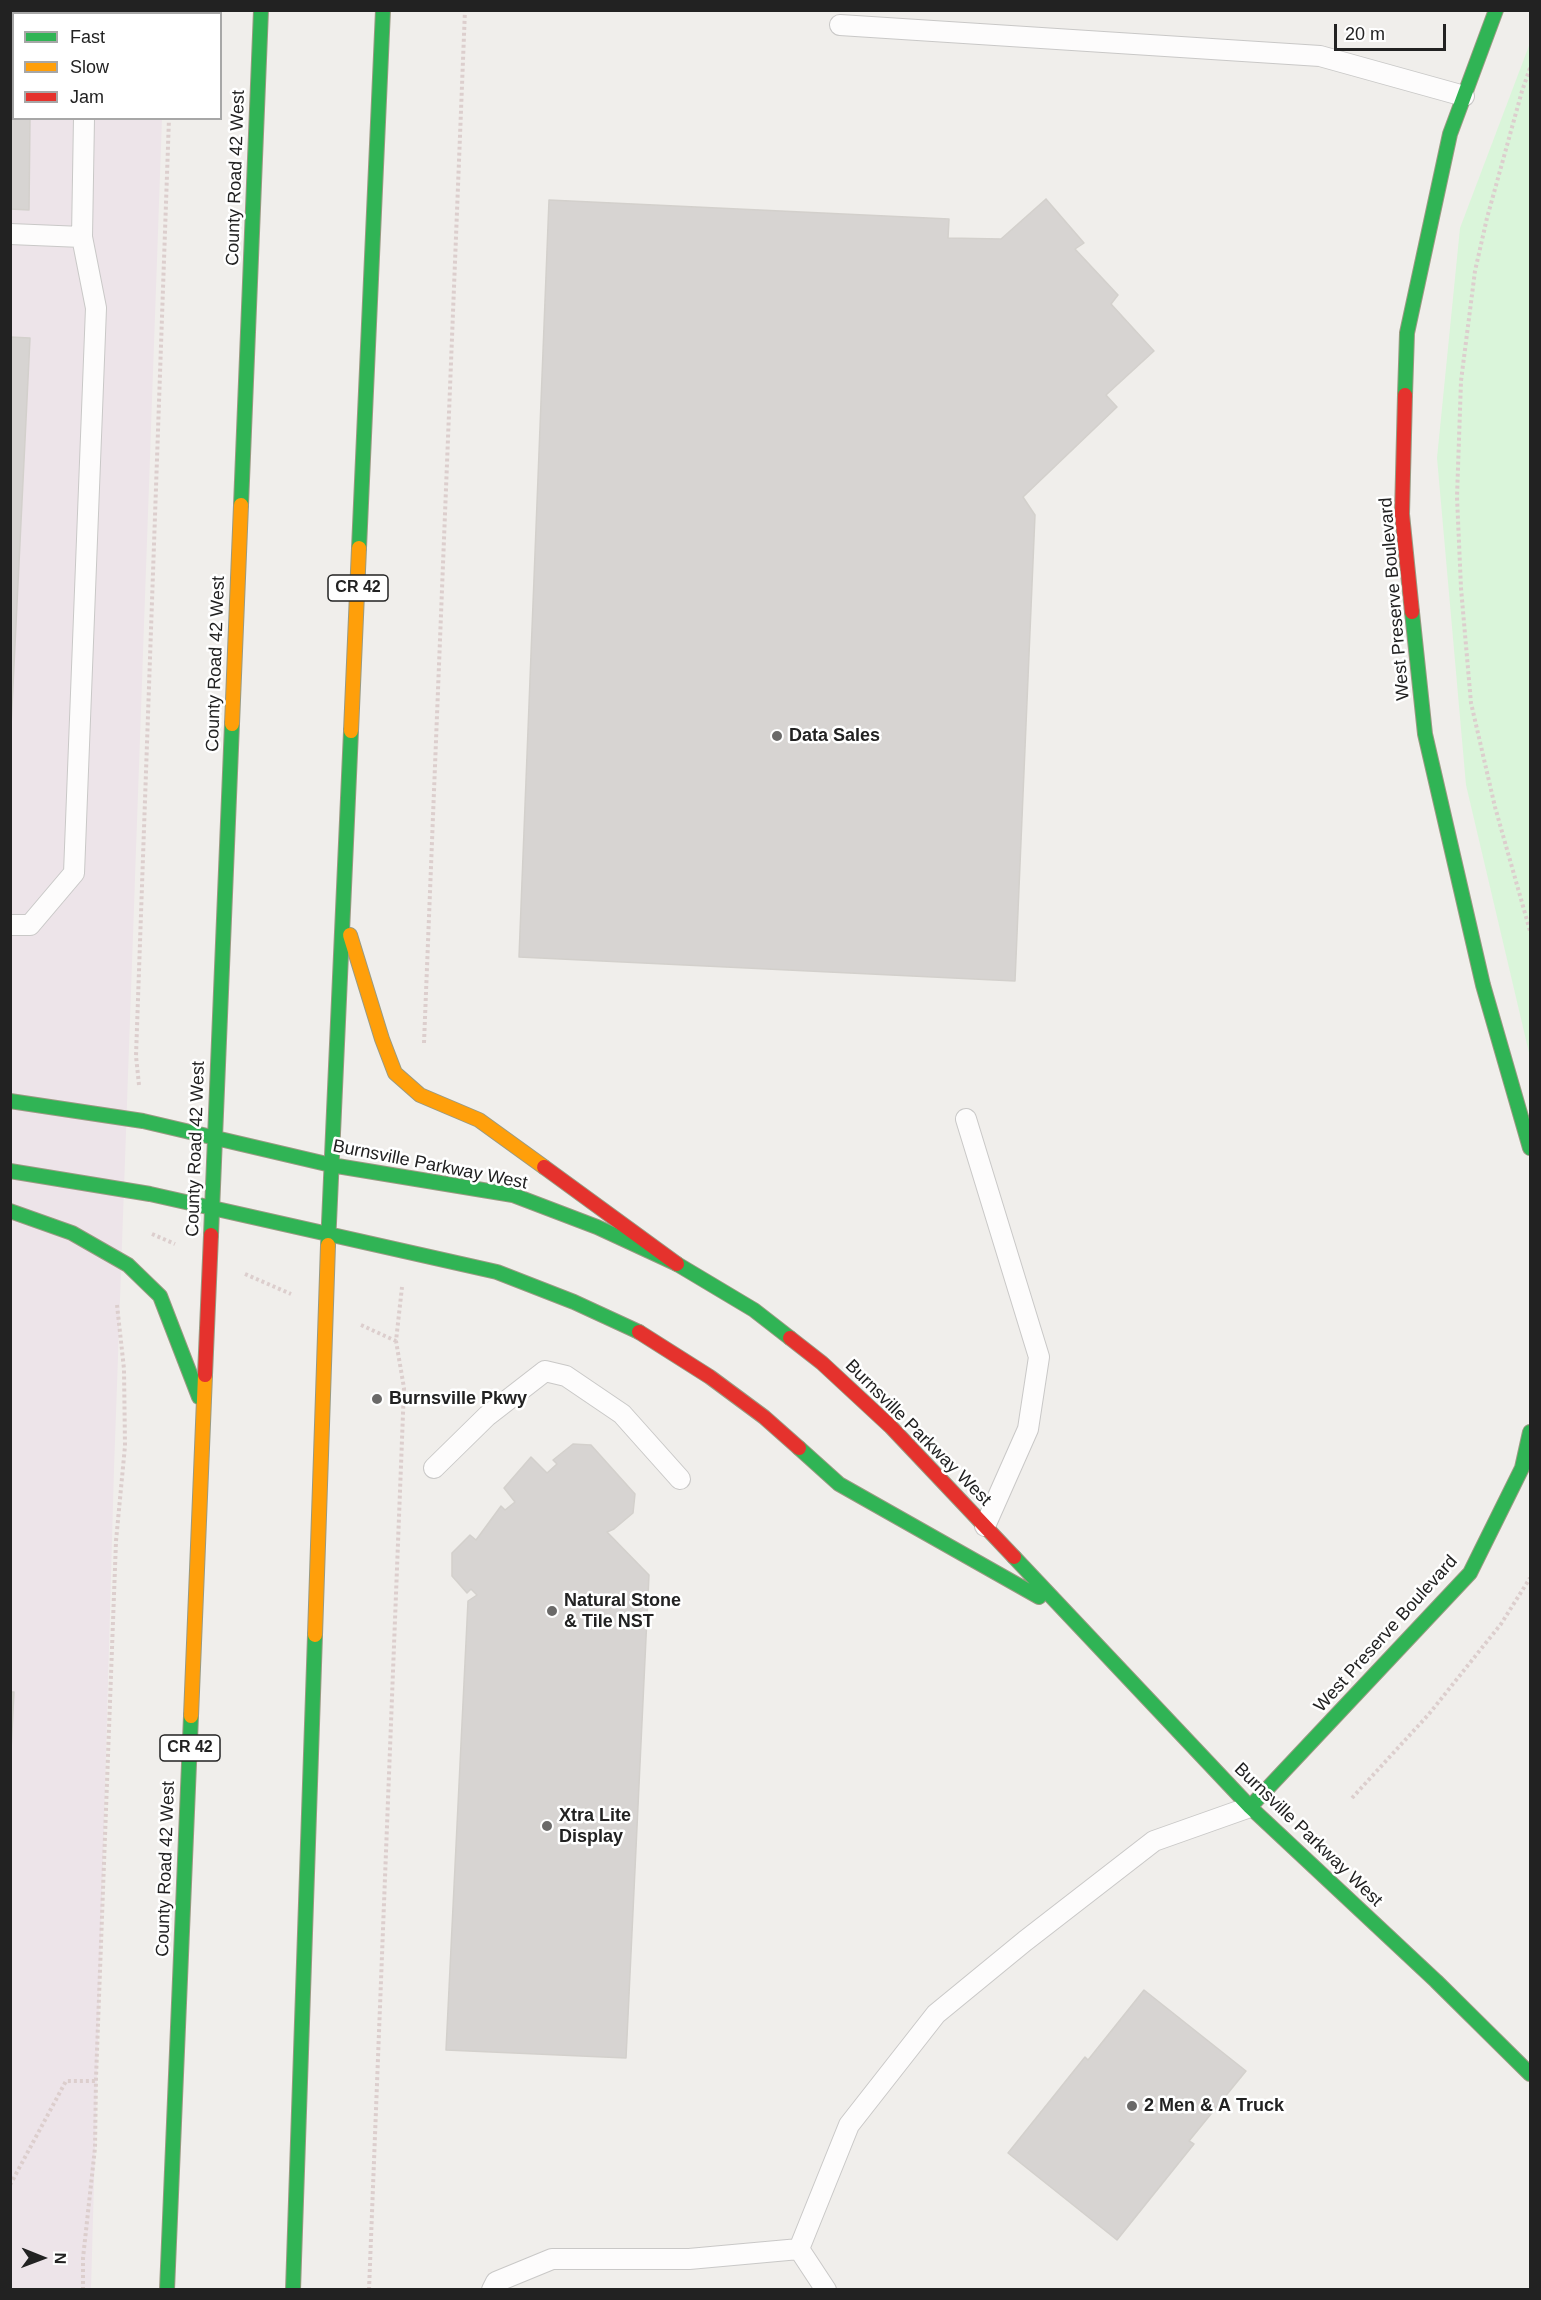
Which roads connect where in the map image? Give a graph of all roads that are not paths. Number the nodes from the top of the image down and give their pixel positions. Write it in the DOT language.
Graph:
graph roads {
  1 [pos="261,10"];
  2 [pos="383,10"];
  3 [pos="1496,10"];
  4 [pos="840,25"];
  5 [pos="366,70"];
  6 [pos="1464,96"];
  7 [pos="84,120"];
  8 [pos="10,234"];
  9 [pos="82,237"];
  10 [pos="372,271"];
  11 [pos="343,911"];
  12 [pos="10,925"];
  13 [pos="10,1101"];
  14 [pos="966,1119"];
  15 [pos="215,1137"];
  16 [pos="1530,1148"];
  17 [pos="331,1166"];
  18 [pos="10,1171"];
  19 [pos="212,1207"];
  20 [pos="10,1211"];
  21 [pos="329,1233"];
  22 [pos="676,1264"];
  23 [pos="204,1410"];
  24 [pos="1530,1432"];
  25 [pos="434,1468"];
  26 [pos="680,1479"];
  27 [pos="985,1526"];
  28 [pos="1069,1614"];
  29 [pos="1250,1807"];
  30 [pos="1530,2074"];
  31 [pos="799,2249"];
  32 [pos="167,2289"];
  33 [pos="293,2289"];
  34 [pos="492,2289"];
  35 [pos="826,2289"];
  1 -- 15 [label="main road, County Road 42 West / CR 42"];
  2 -- 10 [label="main road, CR 42"];
  3 -- 6 [label="main road, West Preserve Boulevard"];
  4 -- 6 [label="lane"];
  5 -- 10 [label="main road"];
  6 -- 16 [label="main road, West Preserve Boulevard"];
  7 -- 9 [label="lane"];
  8 -- 9 [label="lane"];
  9 -- 12 [label="lane"];
  10 -- 11 [label="main road, CR 42"];
  11 -- 17 [label="main road, CR 42"];
  11 -- 22 [label="main road"];
  13 -- 15 [label="main road, Burnsville Parkway West"];
  14 -- 27 [label="lane"];
  15 -- 17 [label="main road, Burnsville Parkway West"];
  15 -- 19 [label="main road, County Road 42 West / CR 42"];
  17 -- 21 [label="main road, CR 42"];
  17 -- 22 [label="main road, Burnsville Parkway West"];
  18 -- 19 [label="main road, Burnsville Parkway West"];
  19 -- 21 [label="main road, Burnsville Parkway West"];
  19 -- 23 [label="main road, County Road 42 West / CR 42"];
  20 -- 23 [label="main road"];
  21 -- 28 [label="main road, Burnsville Parkway West"];
  21 -- 33 [label="main road, CR 42"];
  22 -- 27 [label="main road, Burnsville Parkway West"];
  23 -- 32 [label="main road, County Road 42 West / CR 42"];
  24 -- 29 [label="main road, West Preserve Boulevard"];
  25 -- 26 [label="lane"];
  27 -- 28 [label="main road, Burnsville Parkway West"];
  28 -- 29 [label="main road, Burnsville Parkway West"];
  29 -- 30 [label="main road, Burnsville Parkway West"];
  29 -- 31 [label="lane"];
  31 -- 34 [label="lane"];
  31 -- 35 [label="lane"];
}
